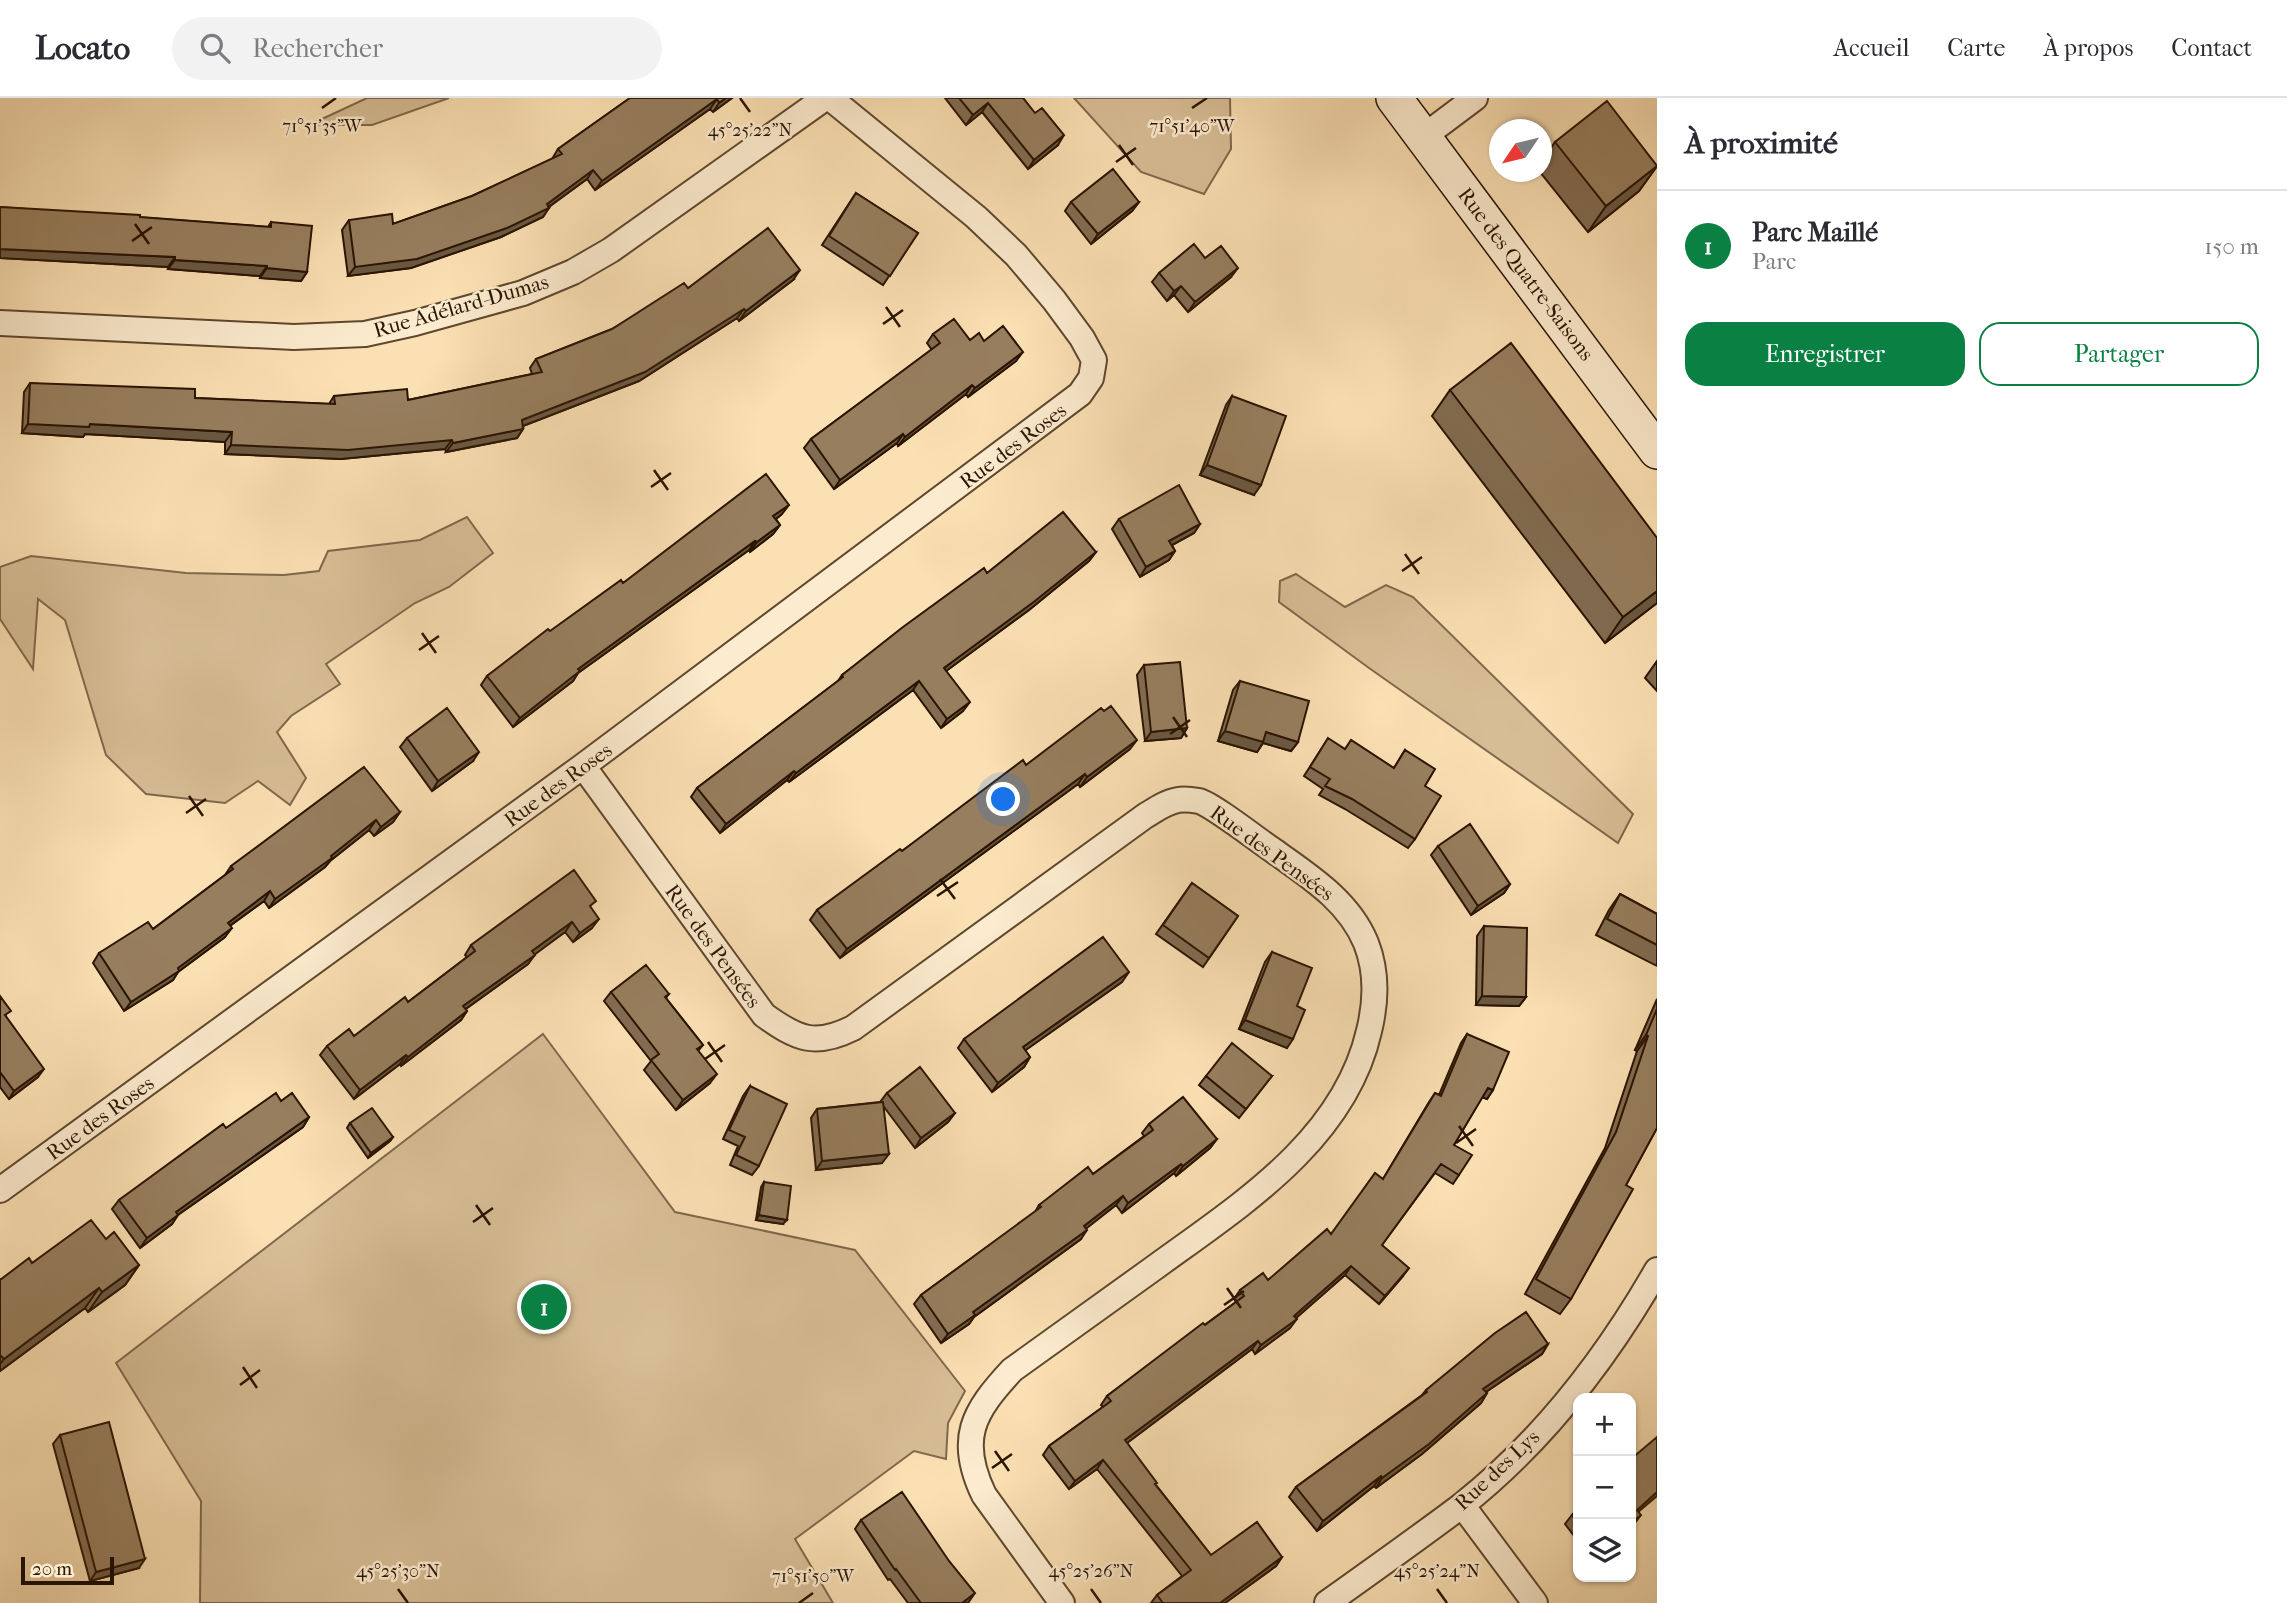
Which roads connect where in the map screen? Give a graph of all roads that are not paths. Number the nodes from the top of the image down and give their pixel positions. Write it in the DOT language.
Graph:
graph roads {
  1 [pos="827,98"];
  2 [pos="1394,98"];
  3 [pos="1475,98"];
  4 [pos="1423,136"];
  5 [pos="0,323"];
  6 [pos="1657,451"];
  7 [pos="583,766"];
  8 [pos="0,1190"];
  9 [pos="1657,1270"];
  10 [pos="1462,1504"];
  11 [pos="1062,1603"];
  12 [pos="1327,1603"];
  13 [pos="1535,1603"];
  1 -- 5 [label="street, Rue Adélard-Dumas"];
  1 -- 7 [label="street, Rue des Roses"];
  2 -- 4 [label="street, Rue des Quatre-Saisons"];
  3 -- 4 [label="street"];
  4 -- 6 [label="street, Rue des Quatre-Saisons"];
  7 -- 8 [label="street, Rue des Roses"];
  7 -- 11 [label="street, Rue des Pensées"];
  9 -- 10 [label="street, Rue des Lys"];
  10 -- 12 [label="street, Rue des Lys"];
  10 -- 13 [label="street"];
}
